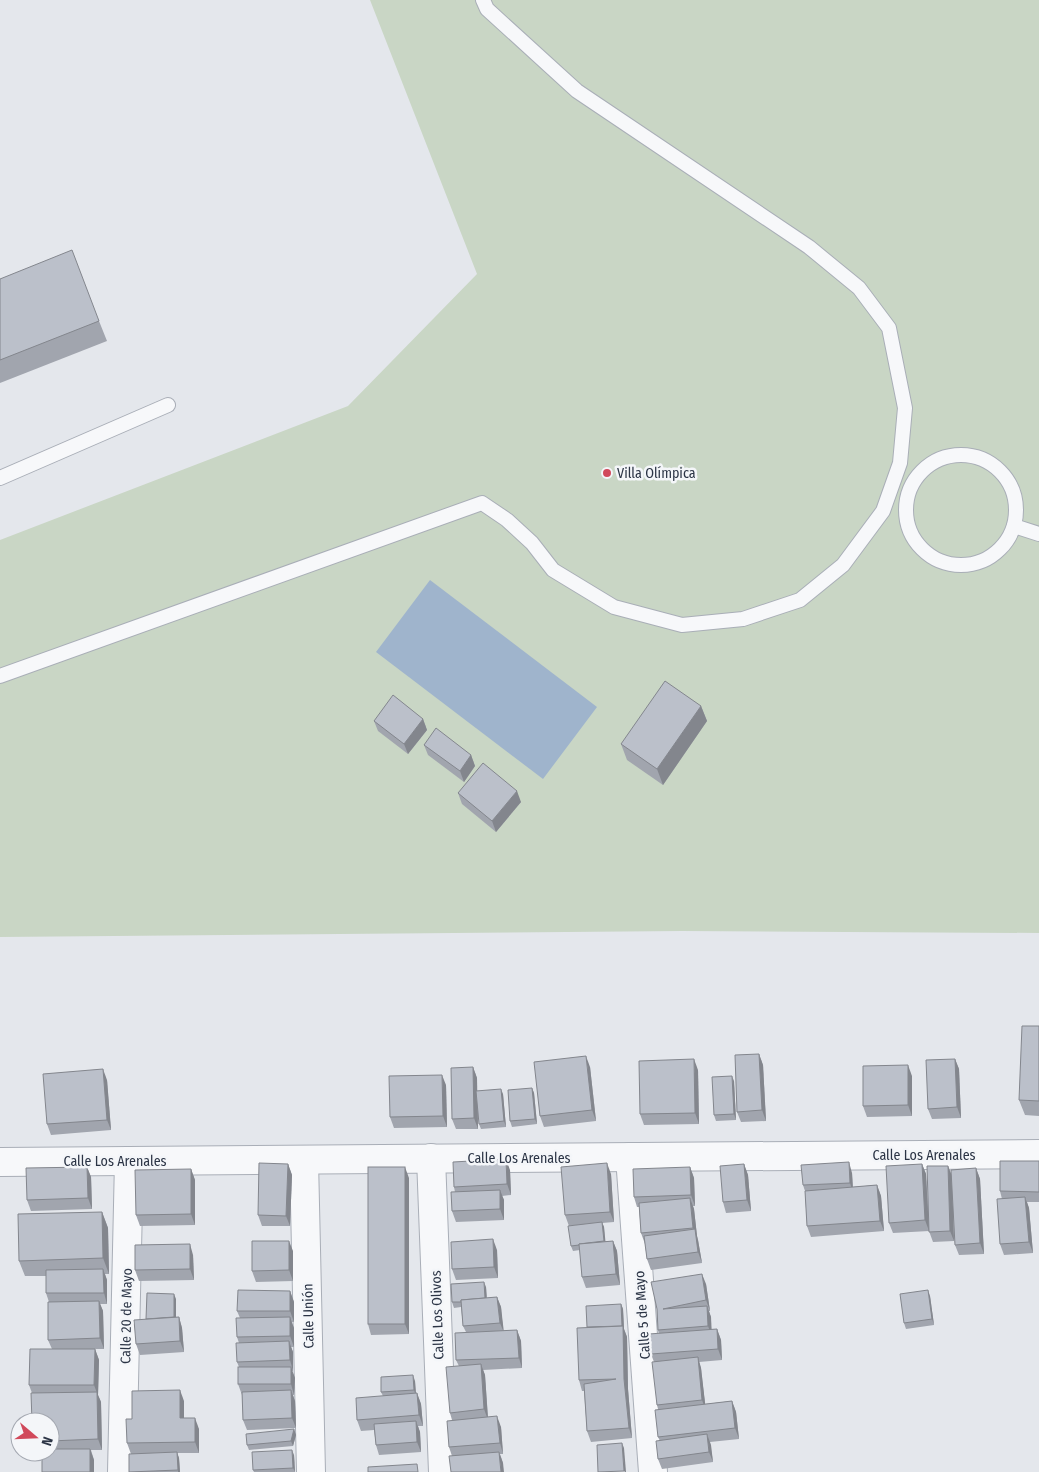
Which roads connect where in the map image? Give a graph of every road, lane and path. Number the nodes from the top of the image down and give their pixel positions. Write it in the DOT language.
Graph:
graph roads {
  1 [pos="483,0"];
  2 [pos="168,405"];
  3 [pos="0,478"];
  4 [pos="892,486"];
  5 [pos="909,491"];
  6 [pos="1014,526"];
  7 [pos="1039,534"];
  8 [pos="0,676"];
  9 [pos="1039,1154"];
  10 [pos="630,1157"];
  11 [pos="431,1158"];
  12 [pos="304,1160"];
  13 [pos="129,1161"];
  14 [pos="0,1162"];
  15 [pos="122,1472"];
  16 [pos="311,1472"];
  17 [pos="443,1472"];
  18 [pos="653,1472"];
  1 -- 4 [label="lane"];
  2 -- 3 [label="lane"];
  4 -- 5 [label="lane"];
  4 -- 8 [label="lane"];
  5 -- 6 [label="lane"];
  5 -- 6 [label="lane"];
  6 -- 7 [label="lane"];
  9 -- 10 [label="street, Calle Los Arenales"];
  10 -- 11 [label="street, Calle Los Arenales"];
  10 -- 18 [label="street, Calle 5 de Mayo"];
  11 -- 12 [label="street, Calle Los Arenales"];
  11 -- 17 [label="street, Calle Los Olivos"];
  12 -- 13 [label="street, Calle Los Arenales"];
  12 -- 16 [label="street, Calle Unión"];
  13 -- 14 [label="street, Calle Los Arenales"];
  13 -- 15 [label="street, Calle 20 de Mayo"];
}
